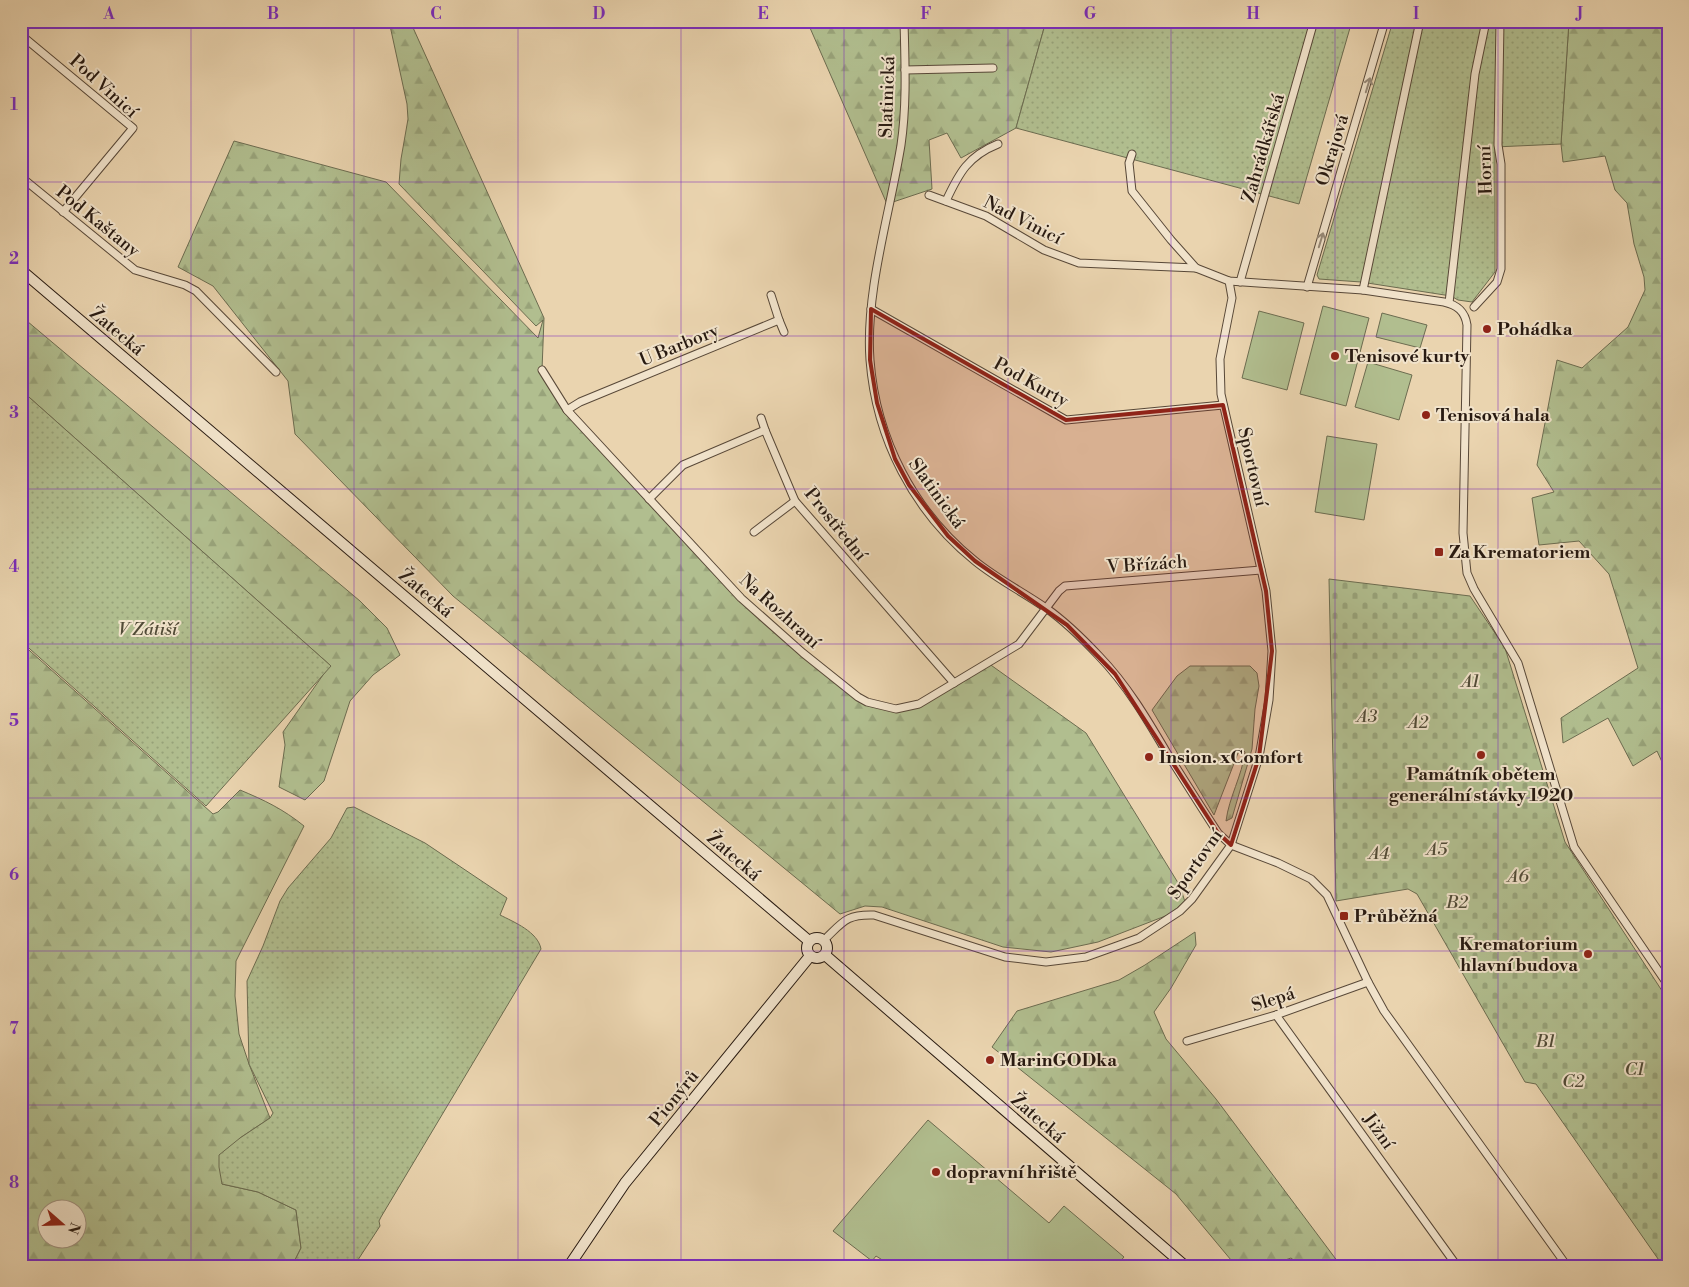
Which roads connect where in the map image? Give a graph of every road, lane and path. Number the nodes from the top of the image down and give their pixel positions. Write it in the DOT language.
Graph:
graph roads {
  1 [pos="904,21"];
  2 [pos="1314,21"];
  3 [pos="1385,21"];
  4 [pos="1420,21"];
  5 [pos="1486,21"];
  6 [pos="1500,21"];
  7 [pos="21,35"];
  8 [pos="993,68"];
  9 [pos="905,70"];
  10 [pos="998,144"];
  11 [pos="1132,154"];
  12 [pos="21,177"];
  13 [pos="929,195"];
  14 [pos="946,201"];
  15 [pos="63,212"];
  16 [pos="1196,268"];
  17 [pos="21,270"];
  18 [pos="1229,282"];
  19 [pos="1240,282"];
  20 [pos="1307,287"];
  21 [pos="1363,290"];
  22 [pos="771,295"];
  23 [pos="1449,303"];
  24 [pos="1474,307"];
  25 [pos="871,309"];
  26 [pos="779,320"];
  27 [pos="784,332"];
  28 [pos="542,370"];
  29 [pos="276,372"];
  30 [pos="1223,405"];
  31 [pos="566,410"];
  32 [pos="761,418"];
  33 [pos="765,430"];
  34 [pos="649,499"];
  35 [pos="795,501"];
  36 [pos="754,532"];
  37 [pos="1261,570"];
  38 [pos="1047,608"];
  39 [pos="954,684"];
  40 [pos="1231,845"];
  41 [pos="824,940"];
  42 [pos="809,941"];
  43 [pos="825,955"];
  44 [pos="810,956"];
  45 [pos="1368,982"];
  46 [pos="1668,985"];
  47 [pos="1276,1014"];
  48 [pos="1187,1041"];
  49 [pos="571,1263"];
  50 [pos="582,1266"];
  51 [pos="1185,1266"];
  52 [pos="1457,1266"];
  53 [pos="1567,1266"];
  1 -- 9 [label="street, Slatinická"];
  2 -- 19 [label="street, Zahrádkářská"];
  20 -- 3 [label="street, Okrajová, one-way"];
  4 -- 21 [label="street"];
  5 -- 23 [label="street"];
  6 -- 24 [label="street, Horní"];
  7 -- 15 [label="street, Pod Vinicí"];
  8 -- 9 [label="street"];
  9 -- 25 [label="street, Slatinická"];
  10 -- 14 [label="street"];
  11 -- 16 [label="street"];
  12 -- 15 [label="street, Pod Kaštany"];
  13 -- 14 [label="street, Nad Vinicí"];
  14 -- 16 [label="street, Nad Vinicí"];
  15 -- 29 [label="street, Pod Kaštany"];
  16 -- 18 [label="street"];
  17 -- 42 [label="street, Žatecká"];
  18 -- 19 [label="street"];
  18 -- 30 [label="street, Sportovní"];
  19 -- 20 [label="street"];
  20 -- 21 [label="street"];
  21 -- 23 [label="street"];
  22 -- 26 [label="street"];
  23 -- 46 [label="street"];
  25 -- 30 [label="street, Pod Kurty"];
  25 -- 38 [label="street, Slatinická"];
  26 -- 27 [label="street"];
  26 -- 31 [label="street, U Barbory"];
  28 -- 31 [label="street, Na Rozhraní"];
  30 -- 37 [label="street, Sportovní"];
  31 -- 34 [label="street, Na Rozhraní"];
  32 -- 33 [label="street, Prostřední"];
  33 -- 34 [label="street"];
  33 -- 35 [label="street, Prostřední"];
  34 -- 39 [label="street, Na Rozhraní"];
  35 -- 36 [label="street"];
  35 -- 39 [label="street, Prostřední"];
  37 -- 38 [label="street, V Břízách"];
  37 -- 40 [label="street, Sportovní"];
  38 -- 39 [label="street, Na Rozhraní"];
  38 -- 40 [label="street, Slatinická"];
  40 -- 41 [label="street, Sportovní"];
  40 -- 45 [label="street"];
  41 -- 42 [label="street"];
  41 -- 43 [label="street"];
  42 -- 44 [label="street"];
  43 -- 44 [label="street"];
  43 -- 51 [label="street, Žatecká"];
  44 -- 49 [label="street, Pionýrů"];
  45 -- 47 [label="street, Slepá"];
  45 -- 53 [label="street"];
  47 -- 48 [label="street, Slepá"];
  47 -- 52 [label="street, Jižní"];
  49 -- 50 [label="street"];
}
